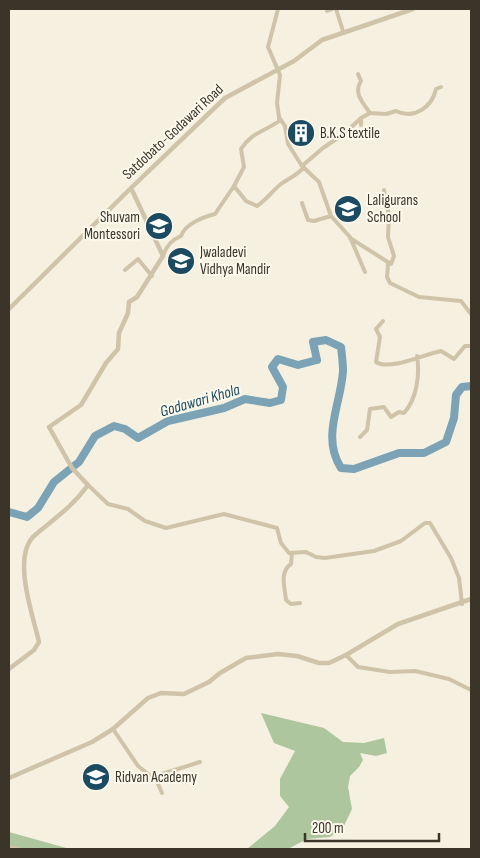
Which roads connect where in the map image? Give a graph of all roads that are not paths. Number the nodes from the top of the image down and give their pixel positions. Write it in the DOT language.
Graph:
graph roads {
  1 [pos="278,9"];
  2 [pos="327,9"];
  3 [pos="332,9"];
  4 [pos="336,9"];
  5 [pos="413,9"];
  6 [pos="343,31"];
  7 [pos="278,70"];
  8 [pos="358,74"];
  9 [pos="441,87"];
  10 [pos="370,113"];
  11 [pos="280,117"];
  12 [pos="361,118"];
  13 [pos="361,125"];
  14 [pos="303,167"];
  15 [pos="234,186"];
  16 [pos="131,188"];
  17 [pos="384,190"];
  18 [pos="302,203"];
  19 [pos="331,216"];
  20 [pos="350,237"];
  21 [pos="163,256"];
  22 [pos="388,264"];
  23 [pos="124,270"];
  24 [pos="365,272"];
  25 [pos="152,276"];
  26 [pos="9,309"];
  27 [pos="471,314"];
  28 [pos="384,321"];
  29 [pos="471,346"];
  30 [pos="417,356"];
  31 [pos="360,437"];
  32 [pos="86,484"];
  33 [pos="292,553"];
  34 [pos="471,600"];
  35 [pos="300,603"];
  36 [pos="462,604"];
  37 [pos="346,655"];
  38 [pos="9,669"];
  39 [pos="471,690"];
  40 [pos="113,729"];
  41 [pos="200,762"];
  42 [pos="155,777"];
  43 [pos="9,778"];
  44 [pos="162,793"];
  45 [pos="9,847"];
  46 [pos="18,849"];
  1 -- 7 [label="street"];
  2 -- 3 [label="street"];
  4 -- 6 [label="street"];
  5 -- 6 [label="street, Satdobato-Godawari Road"];
  6 -- 7 [label="street, Satdobato-Godawari Road"];
  7 -- 11 [label="street"];
  7 -- 16 [label="street, Satdobato-Godawari Road"];
  8 -- 10 [label="street"];
  9 -- 10 [label="street"];
  10 -- 12 [label="street"];
  11 -- 14 [label="street"];
  11 -- 15 [label="street"];
  12 -- 13 [label="street"];
  12 -- 14 [label="street"];
  14 -- 15 [label="street"];
  14 -- 19 [label="street"];
  15 -- 21 [label="street"];
  16 -- 21 [label="street"];
  16 -- 26 [label="street, Satdobato-Godawari Road"];
  17 -- 22 [label="street"];
  18 -- 19 [label="street"];
  19 -- 20 [label="street"];
  20 -- 22 [label="street"];
  20 -- 24 [label="street"];
  21 -- 25 [label="street"];
  22 -- 27 [label="street"];
  23 -- 25 [label="street"];
  25 -- 32 [label="street"];
  28 -- 30 [label="street"];
  29 -- 30 [label="street"];
  30 -- 31 [label="street"];
  32 -- 33 [label="street"];
  32 -- 38 [label="street"];
  33 -- 35 [label="street"];
  33 -- 36 [label="street"];
  34 -- 36 [label="street"];
  36 -- 37 [label="street"];
  37 -- 39 [label="street"];
  37 -- 40 [label="street"];
  40 -- 42 [label="street"];
  40 -- 43 [label="street"];
  41 -- 42 [label="street"];
  42 -- 44 [label="street"];
  45 -- 46 [label="street"];
}
